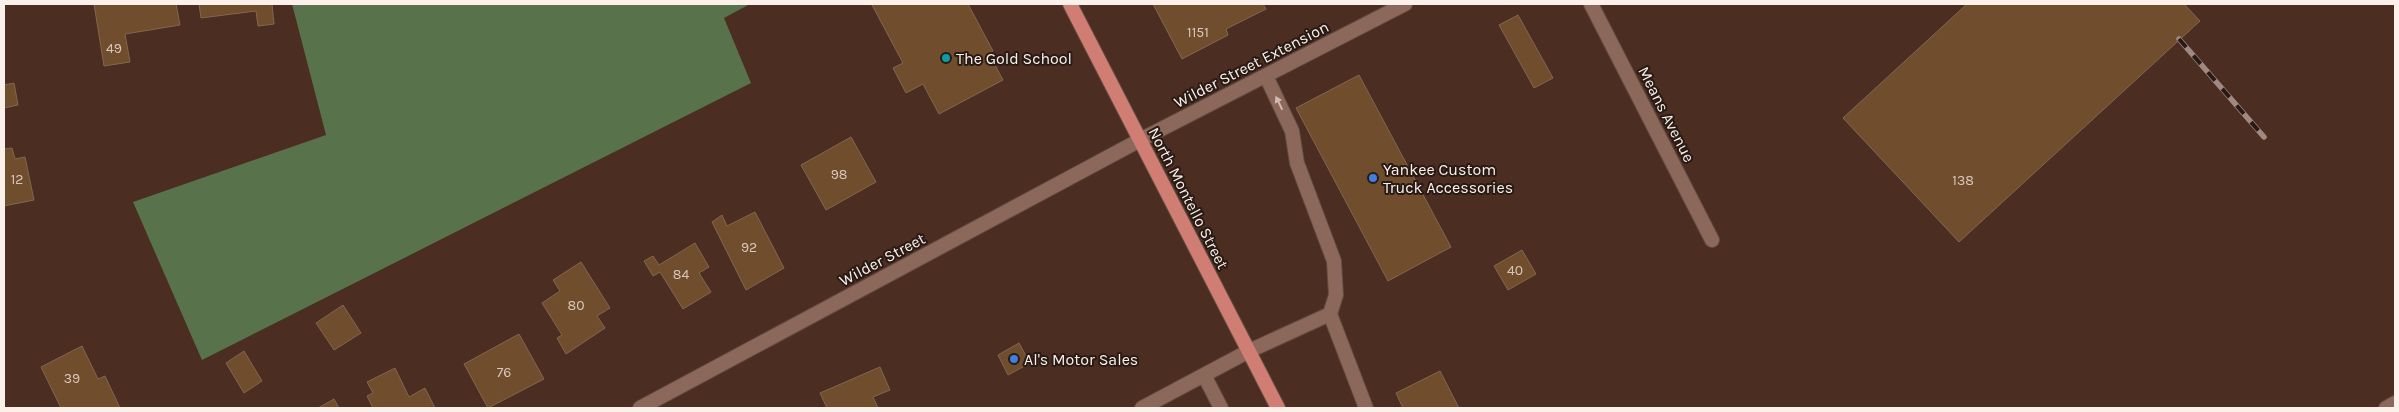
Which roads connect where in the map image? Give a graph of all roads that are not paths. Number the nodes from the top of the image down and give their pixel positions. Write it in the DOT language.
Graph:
graph roads {
  1 [pos="1070,4"];
  2 [pos="1405,4"];
  3 [pos="1591,4"];
  4 [pos="1266,76"];
  5 [pos="1140,140"];
  6 [pos="1712,240"];
  7 [pos="1330,314"];
  8 [pos="1249,351"];
  9 [pos="1204,375"];
  10 [pos="2395,403"];
  11 [pos="1159,404"];
  12 [pos="640,408"];
  13 [pos="1142,408"];
  14 [pos="1221,408"];
  15 [pos="1278,408"];
  16 [pos="1366,408"];
  17 [pos="2386,408"];
  1 -- 5 [label="main road, North Montello Street"];
  2 -- 4 [label="street, Wilder Street Extension"];
  3 -- 6 [label="street, Means Avenue"];
  4 -- 5 [label="street, Wilder Street Extension"];
  7 -- 4 [label="street, one-way"];
  5 -- 8 [label="main road, North Montello Street"];
  5 -- 12 [label="street, Wilder Street"];
  7 -- 8 [label="street"];
  7 -- 16 [label="street"];
  8 -- 9 [label="street"];
  8 -- 15 [label="main road, North Montello Street"];
  9 -- 11 [label="street"];
  9 -- 14 [label="street"];
  10 -- 17 [label="street"];
  11 -- 13 [label="street"];
}
